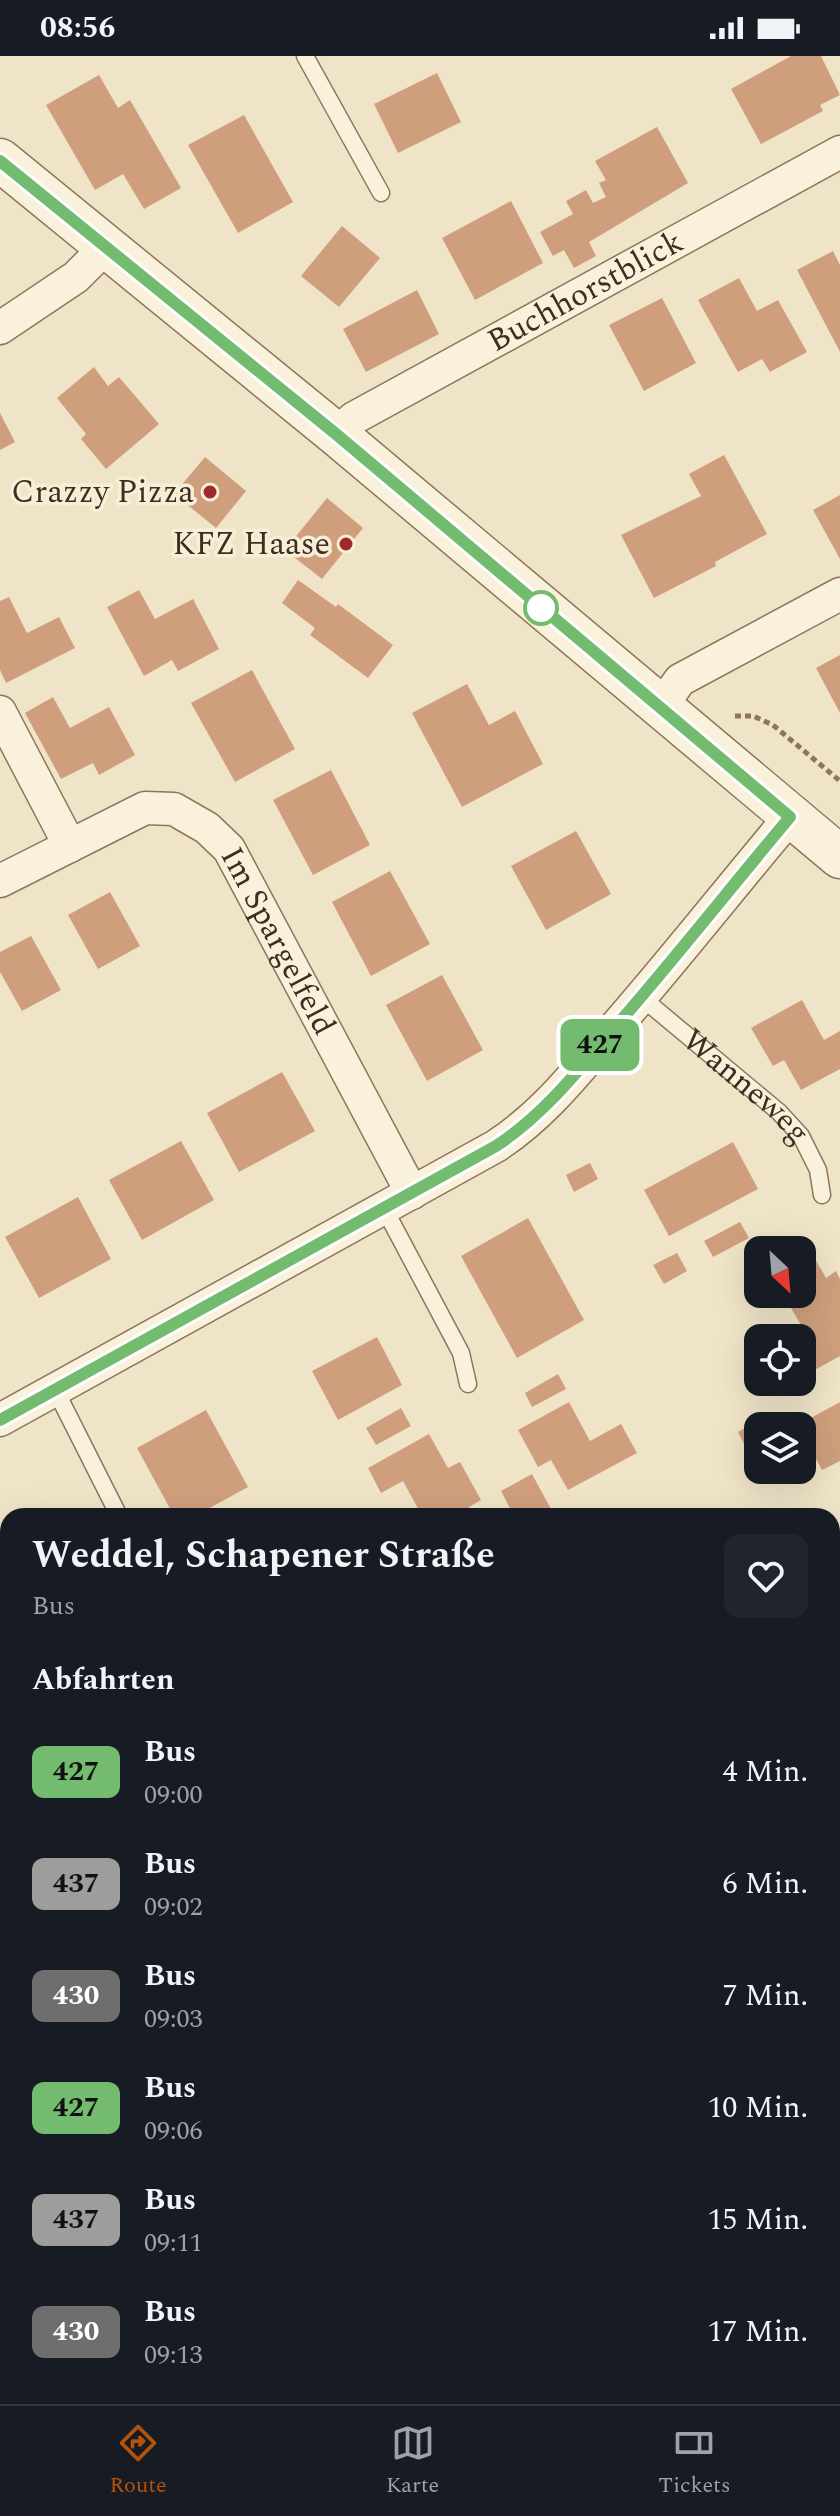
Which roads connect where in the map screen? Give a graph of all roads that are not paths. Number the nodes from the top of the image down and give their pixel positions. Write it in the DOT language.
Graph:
graph roads {
  1 [pos="305,56"];
  2 [pos="840,152"];
  3 [pos="0,160"];
  4 [pos="381,193"];
  5 [pos="106,247"];
  6 [pos="0,328"];
  7 [pos="336,434"];
  8 [pos="840,594"];
  9 [pos="660,708"];
  10 [pos="0,712"];
  11 [pos="790,817"];
  12 [pos="70,846"];
  13 [pos="840,857"];
  14 [pos="0,881"];
  15 [pos="641,997"];
  16 [pos="822,1195"];
  17 [pos="398,1200"];
  18 [pos="468,1384"];
  19 [pos="55,1389"];
  20 [pos="0,1420"];
  21 [pos="115,1508"];
  1 -- 4 [label="lane"];
  2 -- 7 [label="street, Buchhorstblick"];
  3 -- 5 [label="street"];
  5 -- 6 [label="street"];
  5 -- 7 [label="street"];
  7 -- 9 [label="street"];
  8 -- 9 [label="street"];
  9 -- 11 [label="street"];
  10 -- 12 [label="street"];
  11 -- 13 [label="street"];
  11 -- 15 [label="street"];
  12 -- 14 [label="street, Im Spargelfeld"];
  12 -- 17 [label="street, Im Spargelfeld"];
  15 -- 16 [label="lane, Wanneweg"];
  15 -- 17 [label="street"];
  17 -- 18 [label="lane"];
  17 -- 19 [label="street"];
  19 -- 20 [label="street"];
  19 -- 21 [label="lane"];
}
